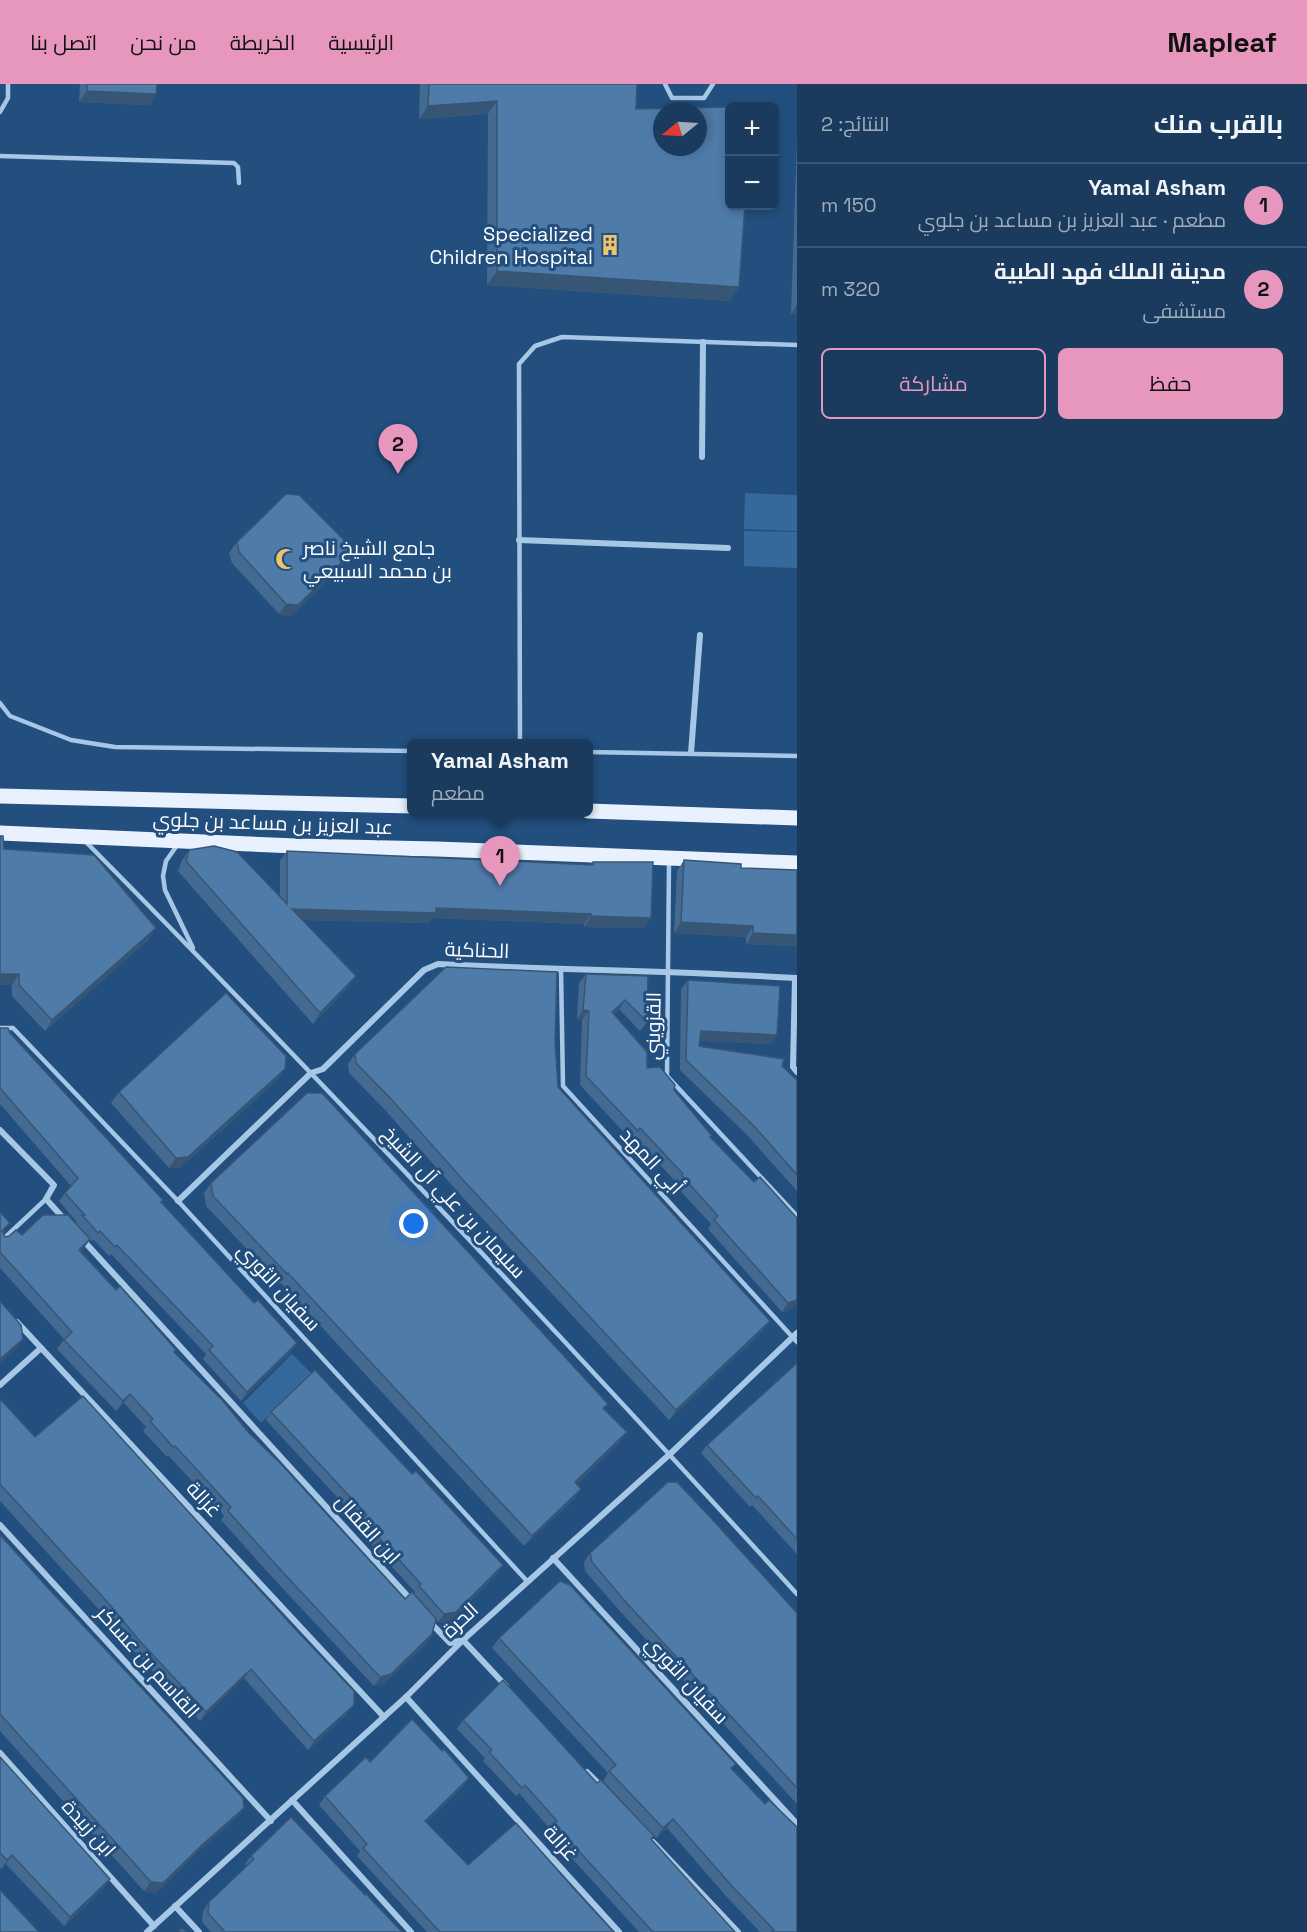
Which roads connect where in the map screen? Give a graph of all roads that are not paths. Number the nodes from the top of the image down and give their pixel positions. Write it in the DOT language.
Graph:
graph roads {
  1 [pos="8,84"];
  2 [pos="665,84"];
  3 [pos="713,84"];
  4 [pos="0,112"];
  5 [pos="0,156"];
  6 [pos="239,183"];
  7 [pos="703,342"];
  8 [pos="797,345"];
  9 [pos="702,457"];
  10 [pos="519,540"];
  11 [pos="728,548"];
  12 [pos="700,635"];
  13 [pos="0,703"];
  14 [pos="520,739"];
  15 [pos="407,751"];
  16 [pos="593,753"];
  17 [pos="692,753"];
  18 [pos="797,756"];
  19 [pos="0,796"];
  20 [pos="407,806"];
  21 [pos="593,811"];
  22 [pos="797,818"];
  23 [pos="0,833"];
  24 [pos="82,838"];
  25 [pos="179,841"];
  26 [pos="669,858"];
  27 [pos="797,863"];
  28 [pos="196,953"];
  29 [pos="561,970"];
  30 [pos="669,971"];
  31 [pos="796,978"];
  32 [pos="0,1028"];
  33 [pos="311,1072"];
  34 [pos="797,1072"];
  35 [pos="0,1130"];
  36 [pos="46,1199"];
  37 [pos="178,1202"];
  38 [pos="797,1216"];
  39 [pos="70,1225"];
  40 [pos="78,1234"];
  41 [pos="0,1242"];
  42 [pos="14,1318"];
  43 [pos="796,1337"];
  44 [pos="41,1348"];
  45 [pos="0,1385"];
  46 [pos="670,1454"];
  47 [pos="0,1525"];
  48 [pos="553,1558"];
  49 [pos="527,1581"];
  50 [pos="797,1594"];
  51 [pos="418,1608"];
  52 [pos="426,1617"];
  53 [pos="463,1640"];
  54 [pos="511,1691"];
  55 [pos="406,1697"];
  56 [pos="384,1717"];
  57 [pos="0,1753"];
  58 [pos="584,1769"];
  59 [pos="608,1794"];
  60 [pos="292,1800"];
  61 [pos="271,1821"];
  62 [pos="797,1824"];
  63 [pos="649,1837"];
  64 [pos="175,1906"];
  65 [pos="154,1926"];
  66 [pos="147,1932"];
  67 [pos="199,1932"];
  68 [pos="411,1932"];
  69 [pos="619,1932"];
  70 [pos="738,1932"];
  1 -- 4 [label="lane"];
  2 -- 3 [label="lane"];
  5 -- 6 [label="lane"];
  7 -- 8 [label="lane"];
  7 -- 9 [label="street"];
  7 -- 10 [label="lane"];
  10 -- 11 [label="street"];
  10 -- 14 [label="lane"];
  12 -- 17 [label="street"];
  13 -- 15 [label="lane"];
  16 -- 17 [label="lane"];
  17 -- 18 [label="lane"];
  19 -- 20 [label="main road, عبد العزيز بن مساعد بن جلوي"];
  21 -- 22 [label="main road"];
  23 -- 24 [label="main road, عبد العزيز بن مساعد بن جلوي"];
  24 -- 25 [label="main road, عبد العزيز بن مساعد بن جلوي"];
  24 -- 28 [label="lane, سليمان بن علي آل الشيخ"];
  25 -- 26 [label="main road, عبد العزيز بن مساعد بن جلوي"];
  25 -- 28 [label="lane"];
  26 -- 27 [label="main road, عبد العزيز بن مساعد بن جلوي"];
  26 -- 30 [label="lane, القزويني"];
  28 -- 33 [label="lane, سليمان بن علي آل الشيخ"];
  29 -- 30 [label="street, الحناكية"];
  29 -- 33 [label="street, الحناكية"];
  29 -- 43 [label="lane, أبي المهد"];
  30 -- 31 [label="street, الحناكية"];
  30 -- 38 [label="lane, القزويني"];
  31 -- 34 [label="street"];
  32 -- 37 [label="lane, سفيان الثوري"];
  33 -- 37 [label="street, الحناكية"];
  33 -- 46 [label="lane, سليمان بن علي آل الشيخ"];
  35 -- 36 [label="street"];
  36 -- 39 [label="street"];
  36 -- 41 [label="lane"];
  37 -- 49 [label="lane, سفيان الثوري"];
  40 -- 51 [label="street, ابن القفال"];
  42 -- 44 [label="street, غزالة"];
  43 -- 46 [label="street, الحرة"];
  44 -- 45 [label="street"];
  44 -- 56 [label="street, غزالة"];
  46 -- 48 [label="street, الحرة"];
  46 -- 50 [label="lane, سليمان بن علي آل الشيخ"];
  47 -- 61 [label="street, القاسم بن عساكر"];
  48 -- 49 [label="street, الحرة"];
  48 -- 62 [label="street, سفيان الثوري"];
  49 -- 53 [label="street, الحرة"];
  52 -- 53 [label="street"];
  53 -- 54 [label="street"];
  53 -- 55 [label="street, الحرة"];
  55 -- 56 [label="street, الحرة"];
  55 -- 69 [label="street, غزالة"];
  56 -- 60 [label="street, الحرة"];
  57 -- 65 [label="street, ابن زبيدة"];
  58 -- 59 [label="street"];
  60 -- 61 [label="street, الحرة"];
  60 -- 68 [label="street"];
  61 -- 64 [label="street, الحرة"];
  63 -- 70 [label="street"];
  64 -- 65 [label="street, الحرة"];
  64 -- 67 [label="street"];
  65 -- 66 [label="street, الحرة"];
}
